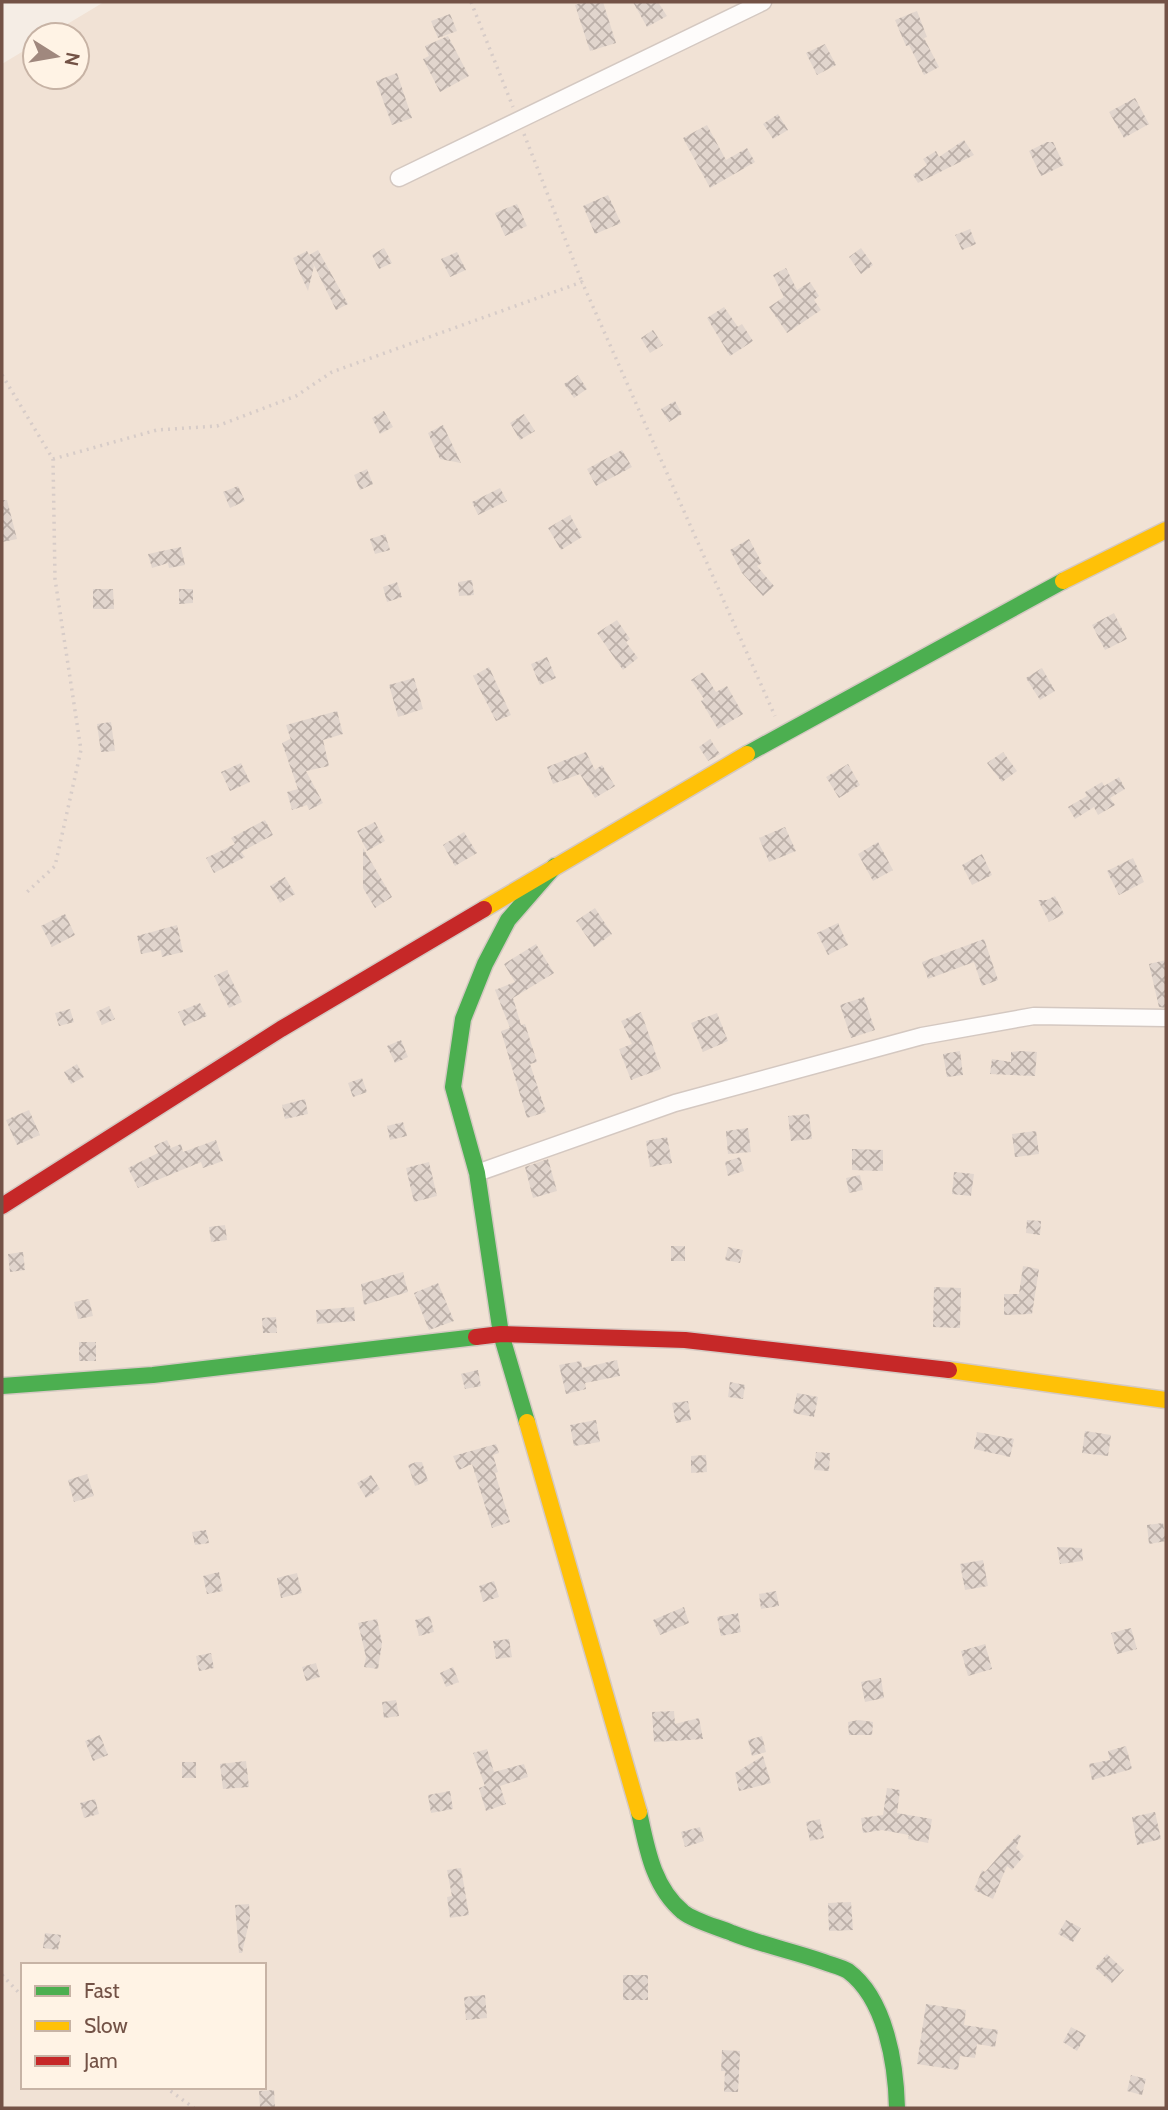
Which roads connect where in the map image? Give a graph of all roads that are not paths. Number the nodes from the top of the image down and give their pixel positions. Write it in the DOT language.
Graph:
graph roads {
  1 [pos="763,2"];
  2 [pos="399,178"];
  3 [pos="1166,530"];
  4 [pos="555,866"];
  5 [pos="1166,1018"];
  6 [pos="477,1173"];
  7 [pos="2,1206"];
  8 [pos="500,1334"];
  9 [pos="2,1386"];
  10 [pos="1166,1400"];
  11 [pos="897,2108"];
  1 -- 2 [label="street"];
  3 -- 4 [label="street"];
  4 -- 6 [label="street"];
  4 -- 7 [label="street"];
  5 -- 6 [label="street"];
  6 -- 8 [label="street"];
  8 -- 9 [label="street"];
  8 -- 10 [label="street"];
  8 -- 11 [label="street"];
}
